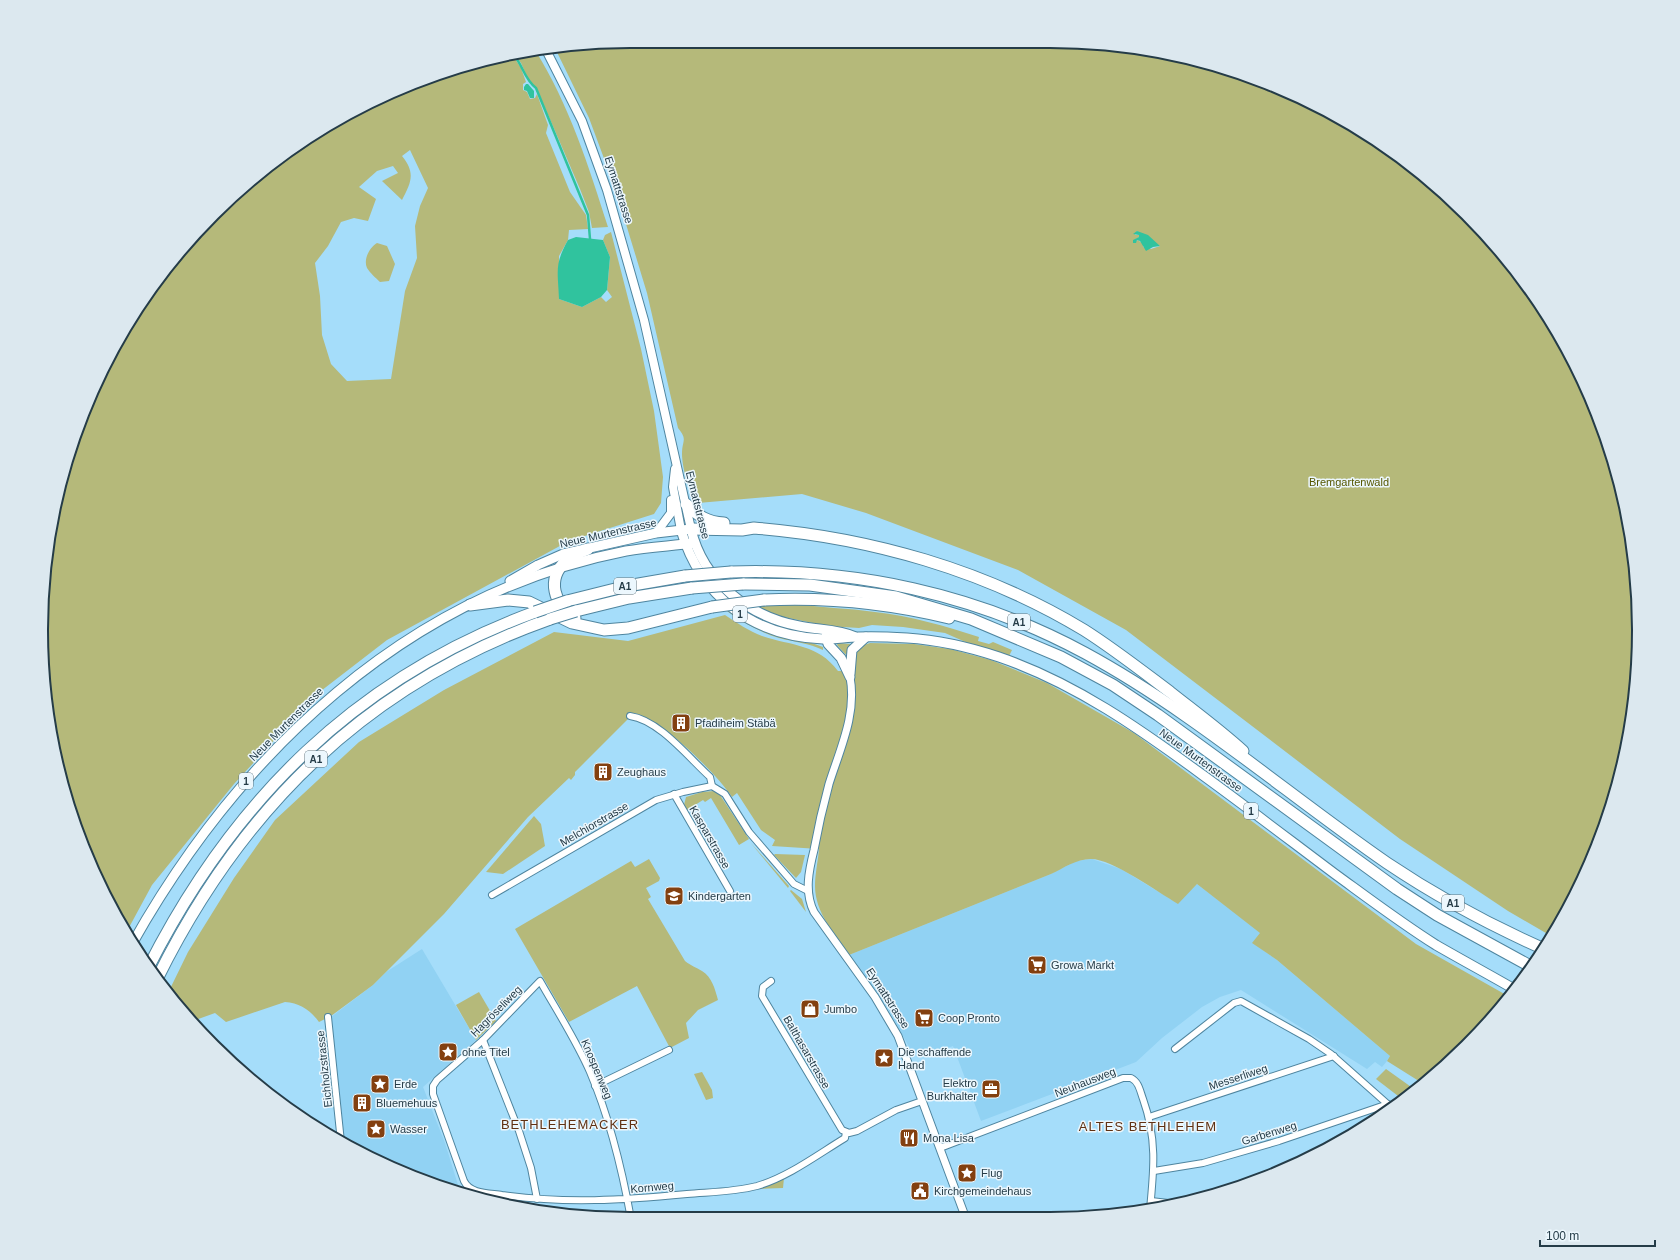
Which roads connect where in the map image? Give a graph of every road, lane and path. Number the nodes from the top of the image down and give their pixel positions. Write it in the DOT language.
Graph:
graph roads {
  1 [pos="548,54"];
  2 [pos="675,465"];
  3 [pos="673,487"];
  4 [pos="686,504"];
  5 [pos="754,528"];
  6 [pos="686,530"];
  7 [pos="656,534"];
  8 [pos="690,544"];
  9 [pos="588,549"];
  10 [pos="560,569"];
  11 [pos="491,594"];
  12 [pos="470,605"];
  13 [pos="593,628"];
  14 [pos="826,635"];
  15 [pos="866,637"];
  16 [pos="1029,644"];
  17 [pos="850,677"];
  18 [pos="630,716"];
  19 [pos="1269,776"];
  20 [pos="712,786"];
  21 [pos="674,794"];
  22 [pos="730,891"];
  23 [pos="808,891"];
  24 [pos="492,895"];
  25 [pos="136,937"];
  26 [pos="1481,939"];
  27 [pos="1538,946"];
  28 [pos="1530,959"];
  29 [pos="152,961"];
  30 [pos="1526,964"];
  31 [pos="160,973"];
  32 [pos="540,981"];
  33 [pos="771,981"];
  34 [pos="1510,986"];
  35 [pos="328,1017"];
  36 [pos="483,1040"];
  37 [pos="1175,1048"];
  38 [pos="669,1050"];
  39 [pos="1334,1056"];
  40 [pos="595,1086"];
  41 [pos="432,1088"];
  42 [pos="922,1101"];
  43 [pos="1387,1104"];
  44 [pos="1380,1109"];
  45 [pos="1149,1117"];
  46 [pos="846,1132"];
  47 [pos="340,1135"];
  48 [pos="940,1148"];
  49 [pos="1154,1171"];
  50 [pos="537,1199"];
  51 [pos="628,1200"];
  52 [pos="1151,1201"];
  53 [pos="1159,1202"];
  54 [pos="630,1212"];
  55 [pos="964,1212"];
  1 -- 2 [label="main road, Eymattstrasse"];
  2 -- 3 [label="main road, Eymattstrasse"];
  2 -- 4 [label="main road, Eymattstrasse"];
  3 -- 6 [label="main road, Eymattstrasse"];
  3 -- 7 [label="main road, Eymattstrasse"];
  4 -- 5 [label="highway"];
  4 -- 6 [label="main road, Eymattstrasse"];
  5 -- 6 [label="highway"];
  5 -- 19 [label="highway"];
  6 -- 7 [label="main road, Neue Murtenstrasse / 1"];
  6 -- 8 [label="main road, Eymattstrasse / 1"];
  7 -- 9 [label="main road, Neue Murtenstrasse / 1"];
  8 -- 10 [label="main road, Neue Murtenstrasse / 1"];
  8 -- 14 [label="main road, Eymattstrasse / 1"];
  9 -- 10 [label="highway"];
  9 -- 11 [label="main road, Neue Murtenstrasse / 1"];
  10 -- 11 [label="main road, Neue Murtenstrasse / 1"];
  10 -- 13 [label="highway"];
  11 -- 12 [label="main road, Neue Murtenstrasse / 1"];
  12 -- 13 [label="highway"];
  12 -- 25 [label="main road, Neue Murtenstrasse / 1"];
  13 -- 16 [label="highway, bridge"];
  14 -- 15 [label="main road, Neue Murtenstrasse / 1"];
  14 -- 17 [label="main road"];
  15 -- 17 [label="main road"];
  15 -- 34 [label="main road, Neue Murtenstrasse / 1"];
  16 -- 26 [label="highway, A1"];
  16 -- 31 [label="highway, A1, bridge"];
  17 -- 23 [label="street, Eymattstrasse"];
  18 -- 20 [label="street"];
  19 -- 27 [label="highway, A1"];
  19 -- 29 [label="highway, A1, bridge"];
  20 -- 21 [label="street, Melchiorstrasse"];
  20 -- 23 [label="street"];
  21 -- 22 [label="street, Kasparstrasse"];
  21 -- 24 [label="street, Melchiorstrasse"];
  23 -- 42 [label="street, Eymattstrasse"];
  26 -- 28 [label="highway, A1"];
  26 -- 30 [label="highway"];
  32 -- 36 [label="street, Hagröseliweg"];
  32 -- 40 [label="street, Knospenweg"];
  33 -- 46 [label="street, Balthasarstrasse"];
  35 -- 47 [label="street, Eichholzstrasse"];
  36 -- 41 [label="street, Hagröseliweg"];
  36 -- 50 [label="street"];
  37 -- 39 [label="street"];
  38 -- 40 [label="street"];
  39 -- 43 [label="street"];
  39 -- 45 [label="street, Messerliweg"];
  40 -- 51 [label="street, Knospenweg"];
  41 -- 50 [label="street, Kornweg"];
  42 -- 46 [label="street"];
  42 -- 48 [label="street, Eymattstrasse"];
  44 -- 49 [label="street, Garbenweg"];
  45 -- 48 [label="street, Neuhausweg"];
  45 -- 49 [label="street, Neuhausweg"];
  46 -- 51 [label="street, Kornweg"];
  48 -- 55 [label="street, Eymattstrasse"];
  49 -- 52 [label="street, Neuhausweg"];
  50 -- 51 [label="street, Kornweg"];
  51 -- 54 [label="street, Knospenweg"];
  52 -- 53 [label="street"];
}
